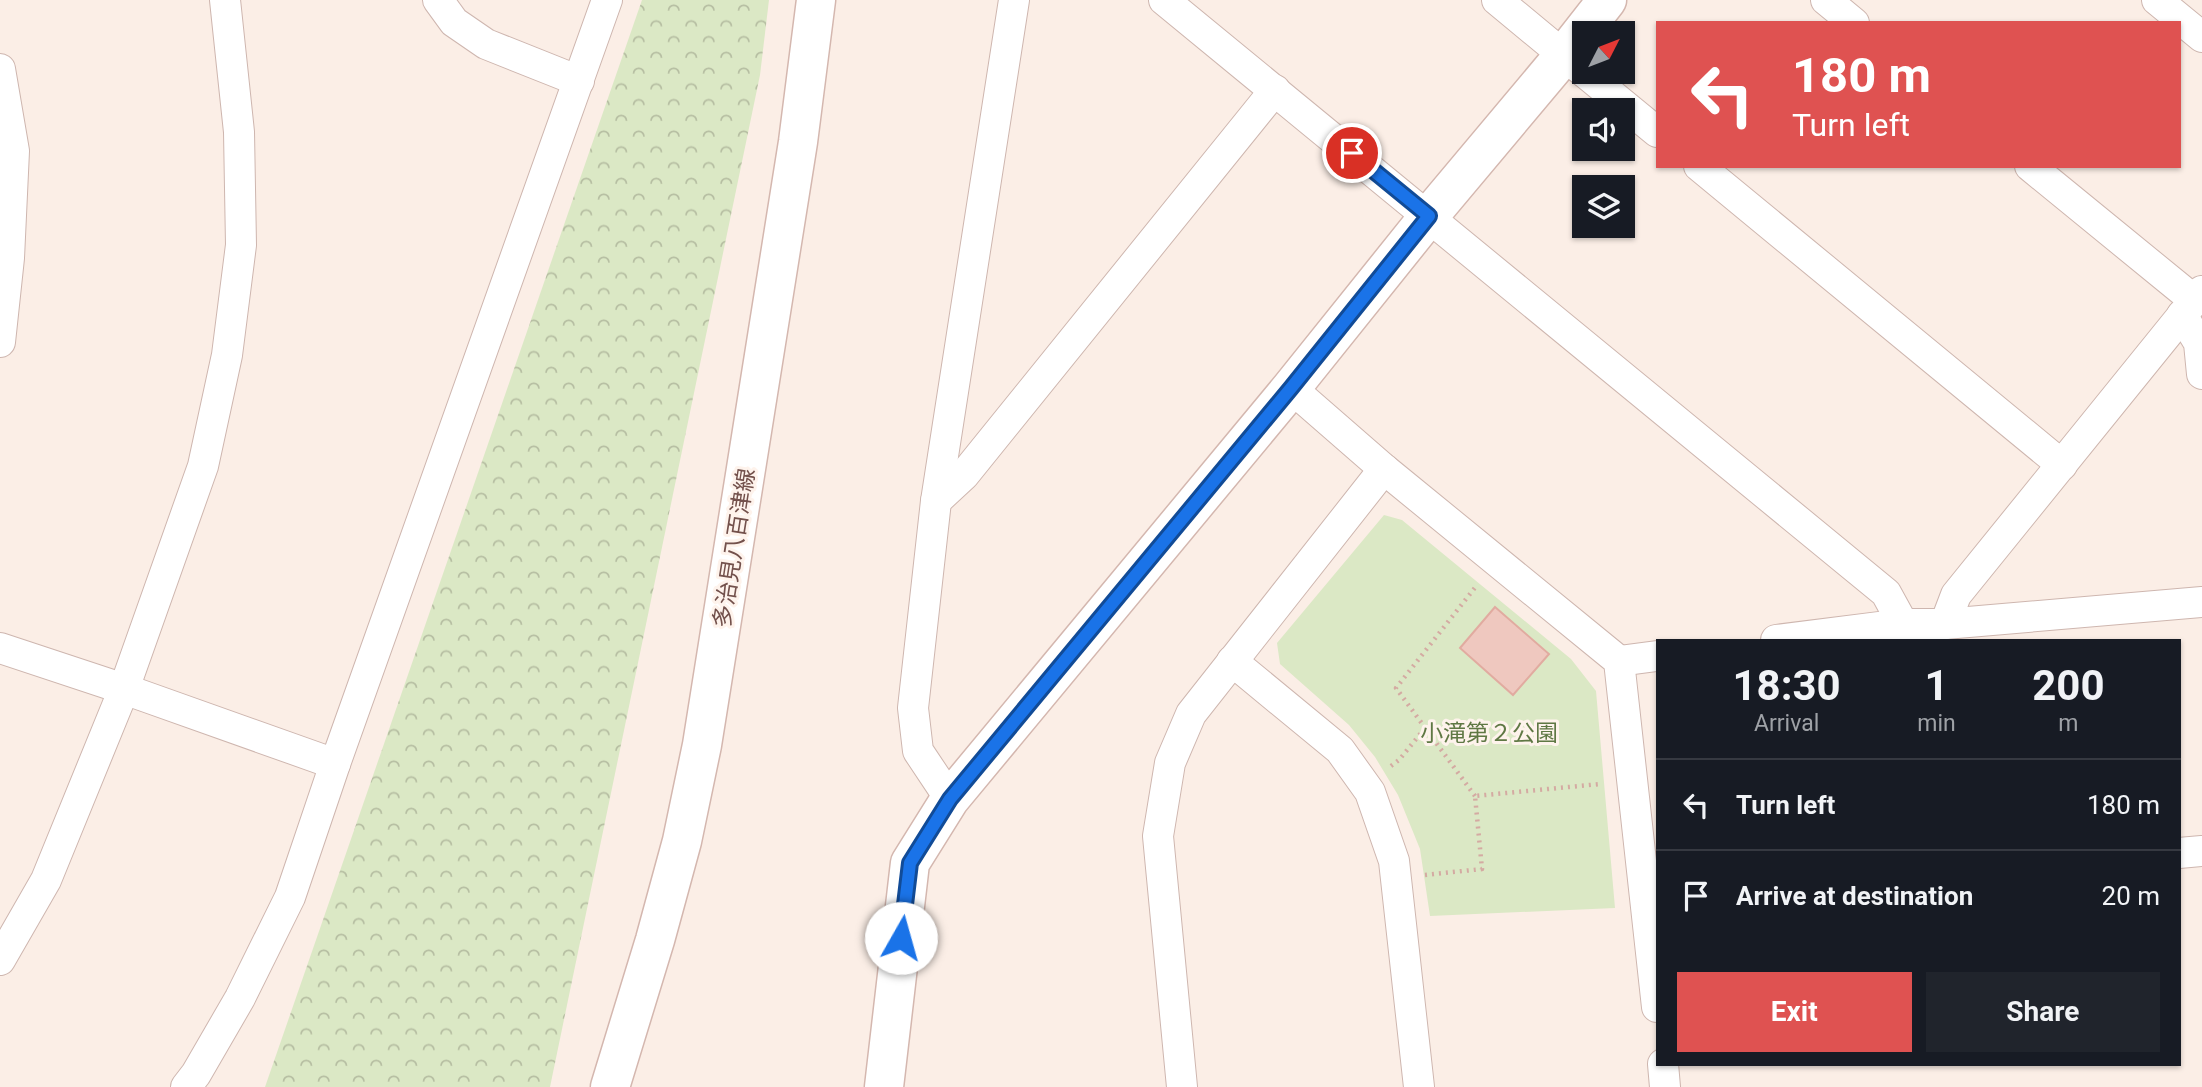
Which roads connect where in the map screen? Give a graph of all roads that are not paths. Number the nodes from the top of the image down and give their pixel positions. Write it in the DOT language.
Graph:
graph roads {
  1 [pos="225,0"];
  2 [pos="438,0"];
  3 [pos="607,0"];
  4 [pos="816,0"];
  5 [pos="1014,0"];
  6 [pos="1164,0"];
  7 [pos="1497,0"];
  8 [pos="1607,0"];
  9 [pos="1826,0"];
  10 [pos="2157,0"];
  11 [pos="1597,21"];
  12 [pos="1852,21"];
  13 [pos="2202,37"];
  14 [pos="1572,62"];
  15 [pos="0,69"];
  16 [pos="1572,71"];
  17 [pos="579,82"];
  18 [pos="1599,84"];
  19 [pos="1275,90"];
  20 [pos="1656,131"];
  21 [pos="1701,168"];
  22 [pos="2032,168"];
  23 [pos="1429,216"];
  24 [pos="2193,302"];
  25 [pos="0,342"];
  26 [pos="2202,374"];
  27 [pos="1291,388"];
  28 [pos="2062,465"];
  29 [pos="1384,469"];
  30 [pos="936,501"];
  31 [pos="2202,602"];
  32 [pos="1903,624"];
  33 [pos="1945,624"];
  34 [pos="1784,639"];
  35 [pos="0,648"];
  36 [pos="1656,656"];
  37 [pos="1232,661"];
  38 [pos="1619,661"];
  39 [pos="124,689"];
  40 [pos="335,764"];
  41 [pos="950,799"];
  42 [pos="2202,851"];
  43 [pos="2181,853"];
  44 [pos="1652,902"];
  45 [pos="0,960"];
  46 [pos="1656,986"];
  47 [pos="1663,1066"];
  48 [pos="186,1087"];
  49 [pos="610,1087"];
  50 [pos="884,1087"];
  51 [pos="1182,1087"];
  52 [pos="1419,1087"];
  53 [pos="1665,1087"];
  1 -- 39 [label="street"];
  2 -- 17 [label="street"];
  3 -- 17 [label="street"];
  4 -- 49 [label="street, 多治見八百津線"];
  5 -- 30 [label="street"];
  6 -- 19 [label="street"];
  7 -- 14 [label="street"];
  8 -- 11 [label="street"];
  9 -- 12 [label="street"];
  10 -- 13 [label="street"];
  15 -- 25 [label="street"];
  16 -- 23 [label="street"];
  17 -- 40 [label="street"];
  18 -- 20 [label="street"];
  19 -- 23 [label="street"];
  19 -- 30 [label="street"];
  21 -- 28 [label="street"];
  22 -- 24 [label="street"];
  23 -- 27 [label="street"];
  23 -- 32 [label="street"];
  24 -- 26 [label="street"];
  24 -- 28 [label="street"];
  27 -- 29 [label="street"];
  27 -- 41 [label="street"];
  28 -- 33 [label="street"];
  29 -- 37 [label="street"];
  29 -- 38 [label="street"];
  30 -- 41 [label="street"];
  31 -- 33 [label="street"];
  32 -- 33 [label="street"];
  32 -- 34 [label="street"];
  35 -- 39 [label="street"];
  36 -- 38 [label="street"];
  37 -- 51 [label="street"];
  37 -- 52 [label="street"];
  38 -- 44 [label="street"];
  39 -- 40 [label="street"];
  39 -- 45 [label="street"];
  40 -- 48 [label="street"];
  41 -- 50 [label="street"];
  42 -- 43 [label="street"];
  44 -- 46 [label="street"];
  47 -- 53 [label="street"];
}
